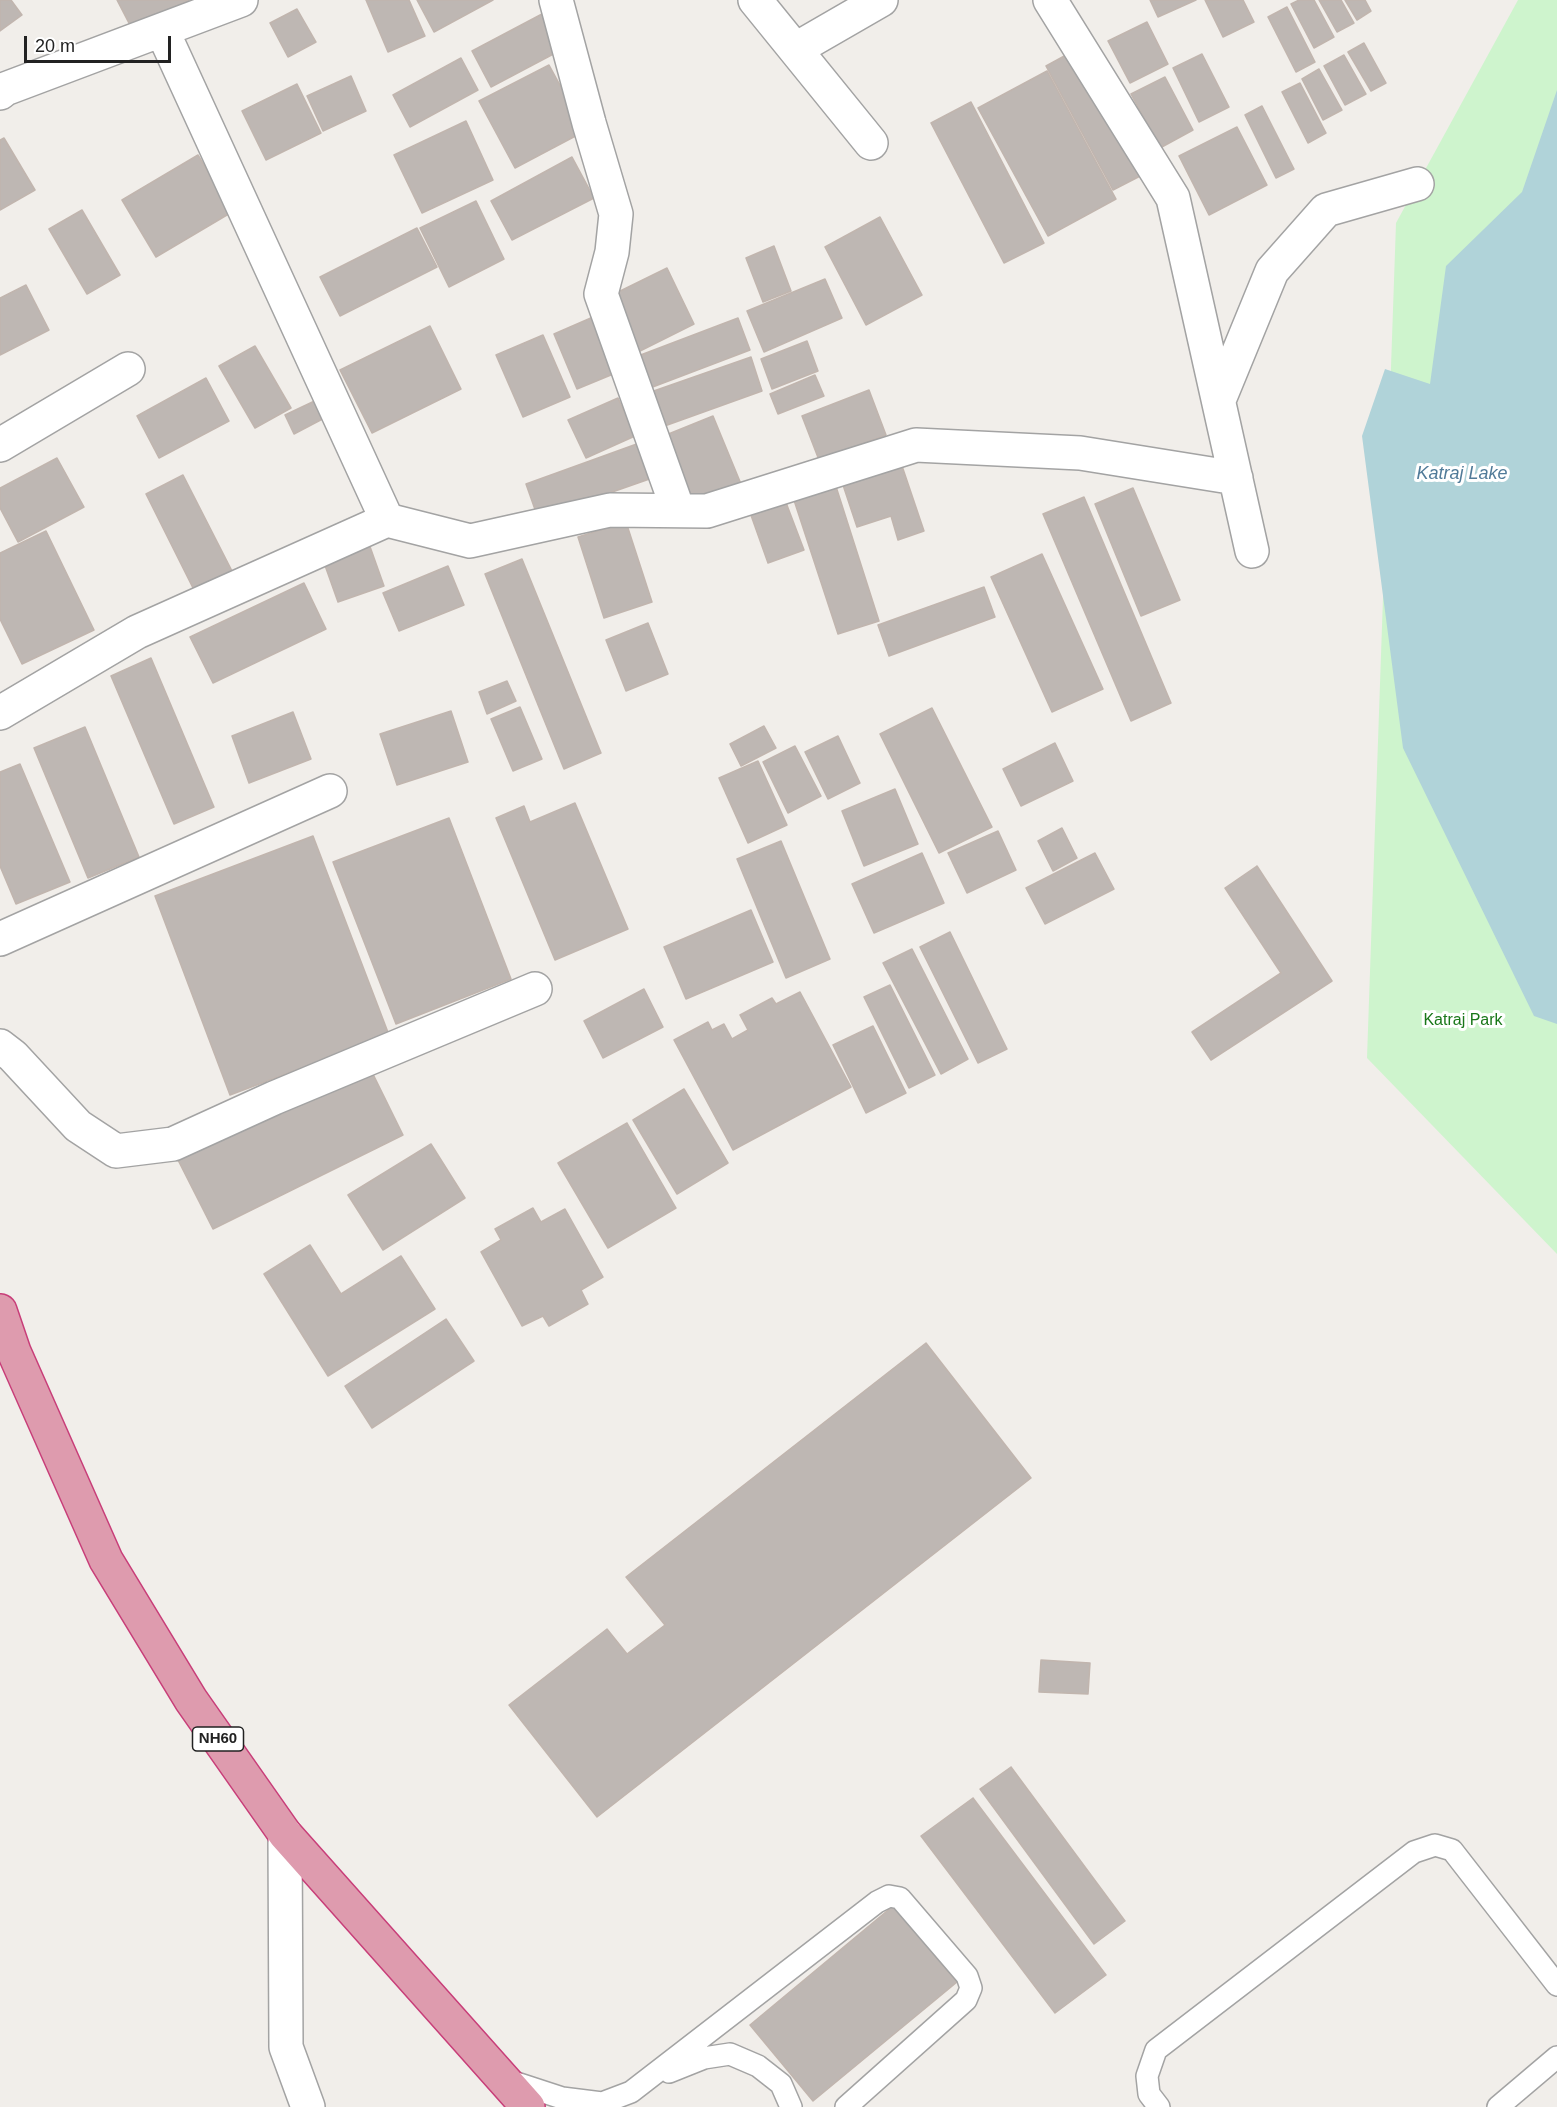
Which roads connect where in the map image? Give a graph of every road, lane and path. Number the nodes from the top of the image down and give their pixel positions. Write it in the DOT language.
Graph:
graph roads {
  1 [pos="241,0"];
  2 [pos="556,0"];
  3 [pos="756,0"];
  4 [pos="881,0"];
  5 [pos="1050,0"];
  6 [pos="162,30"];
  7 [pos="796,49"];
  8 [pos="2,89"];
  9 [pos="871,143"];
  10 [pos="1418,184"];
  11 [pos="128,369"];
  12 [pos="1219,400"];
  13 [pos="0,446"];
  14 [pos="1236,478"];
  15 [pos="678,510"];
  16 [pos="387,520"];
  17 [pos="1252,551"];
  18 [pos="0,713"];
  19 [pos="330,791"];
  20 [pos="0,939"];
  21 [pos="535,989"];
  22 [pos="0,1046"];
  23 [pos="0,1311"];
  24 [pos="285,1834"];
  25 [pos="1557,1985"];
  26 [pos="1557,2057"];
  27 [pos="504,2079"];
  28 [pos="631,2092"];
  29 [pos="308,2107"];
  30 [pos="528,2107"];
  31 [pos="791,2107"];
  32 [pos="846,2107"];
  33 [pos="1158,2107"];
  34 [pos="1498,2107"];
  1 -- 6 [label="street"];
  2 -- 15 [label="street"];
  3 -- 7 [label="street"];
  4 -- 7 [label="street"];
  5 -- 12 [label="street"];
  6 -- 8 [label="street"];
  6 -- 16 [label="street"];
  7 -- 9 [label="street"];
  10 -- 12 [label="street"];
  11 -- 13 [label="street"];
  12 -- 14 [label="street"];
  14 -- 15 [label="street"];
  14 -- 17 [label="street"];
  15 -- 16 [label="street"];
  16 -- 18 [label="street"];
  19 -- 20 [label="street"];
  21 -- 22 [label="street"];
  23 -- 24 [label="highway, NH60"];
  24 -- 27 [label="highway, NH60"];
  24 -- 29 [label="street"];
  25 -- 33 [label="lane"];
  26 -- 34 [label="lane"];
  27 -- 28 [label="lane"];
  27 -- 30 [label="highway, NH60"];
  28 -- 31 [label="lane"];
  28 -- 32 [label="lane"];
}
